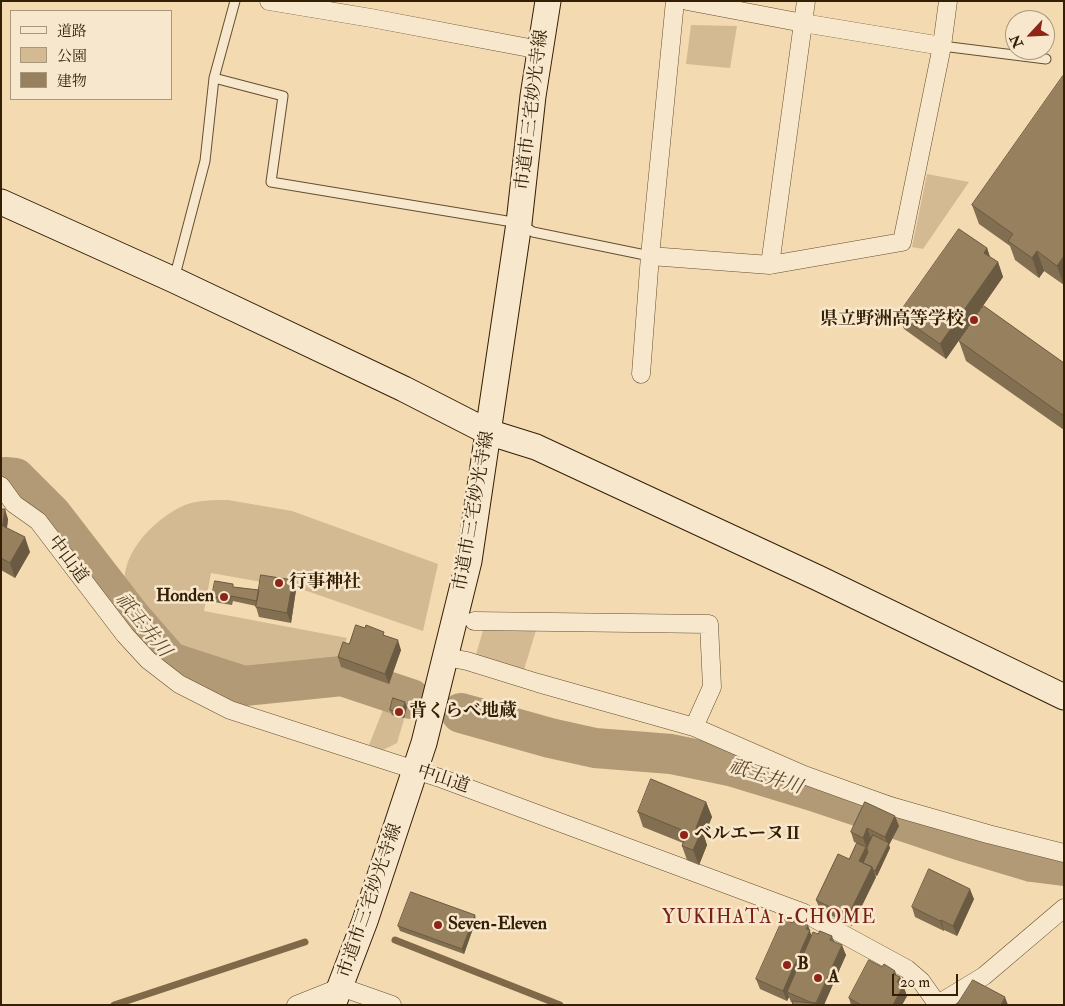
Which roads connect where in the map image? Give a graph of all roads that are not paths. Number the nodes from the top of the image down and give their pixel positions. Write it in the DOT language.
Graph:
graph roads {
  1 [pos="235,1"];
  2 [pos="269,1"];
  3 [pos="548,1"];
  4 [pos="674,1"];
  5 [pos="687,1"];
  6 [pos="806,1"];
  7 [pos="948,1"];
  8 [pos="803,23"];
  9 [pos="942,46"];
  10 [pos="540,50"];
  11 [pos="1005,54"];
  12 [pos="214,78"];
  13 [pos="1,202"];
  14 [pos="519,223"];
  15 [pos="650,256"];
  16 [pos="770,265"];
  17 [pos="174,280"];
  18 [pos="641,374"];
  19 [pos="488,432"];
  20 [pos="1,486"];
  21 [pos="8,502"];
  22 [pos="474,621"];
  23 [pos="446,657"];
  24 [pos="1064,696"];
  25 [pos="694,727"];
  26 [pos="414,770"];
  27 [pos="1064,853"];
  28 [pos="1064,908"];
  29 [pos="338,996"];
  30 [pos="938,1004"];
  31 [pos="296,1005"];
  32 [pos="392,1005"];
  1 -- 12 [label="lane"];
  2 -- 10 [label="street"];
  3 -- 10 [label="street, 市道市三宅妙光寺線"];
  4 -- 15 [label="street"];
  5 -- 8 [label="street"];
  6 -- 8 [label="street"];
  7 -- 9 [label="street"];
  8 -- 9 [label="street"];
  8 -- 16 [label="street"];
  9 -- 11 [label="lane"];
  9 -- 16 [label="street"];
  10 -- 14 [label="street, 市道市三宅妙光寺線"];
  12 -- 14 [label="lane"];
  12 -- 17 [label="lane"];
  13 -- 17 [label="street"];
  14 -- 15 [label="lane"];
  14 -- 19 [label="street, 市道市三宅妙光寺線"];
  15 -- 16 [label="street"];
  15 -- 18 [label="street"];
  17 -- 19 [label="street"];
  19 -- 23 [label="street, 市道市三宅妙光寺線"];
  19 -- 24 [label="street"];
  20 -- 21 [label="street, 中山道"];
  21 -- 26 [label="street, 中山道"];
  22 -- 25 [label="street"];
  23 -- 25 [label="street"];
  23 -- 26 [label="street, 市道市三宅妙光寺線"];
  25 -- 27 [label="street"];
  26 -- 29 [label="street, 市道市三宅妙光寺線"];
  26 -- 30 [label="street, 中山道"];
  28 -- 30 [label="street"];
  29 -- 31 [label="street"];
  29 -- 32 [label="street"];
}
